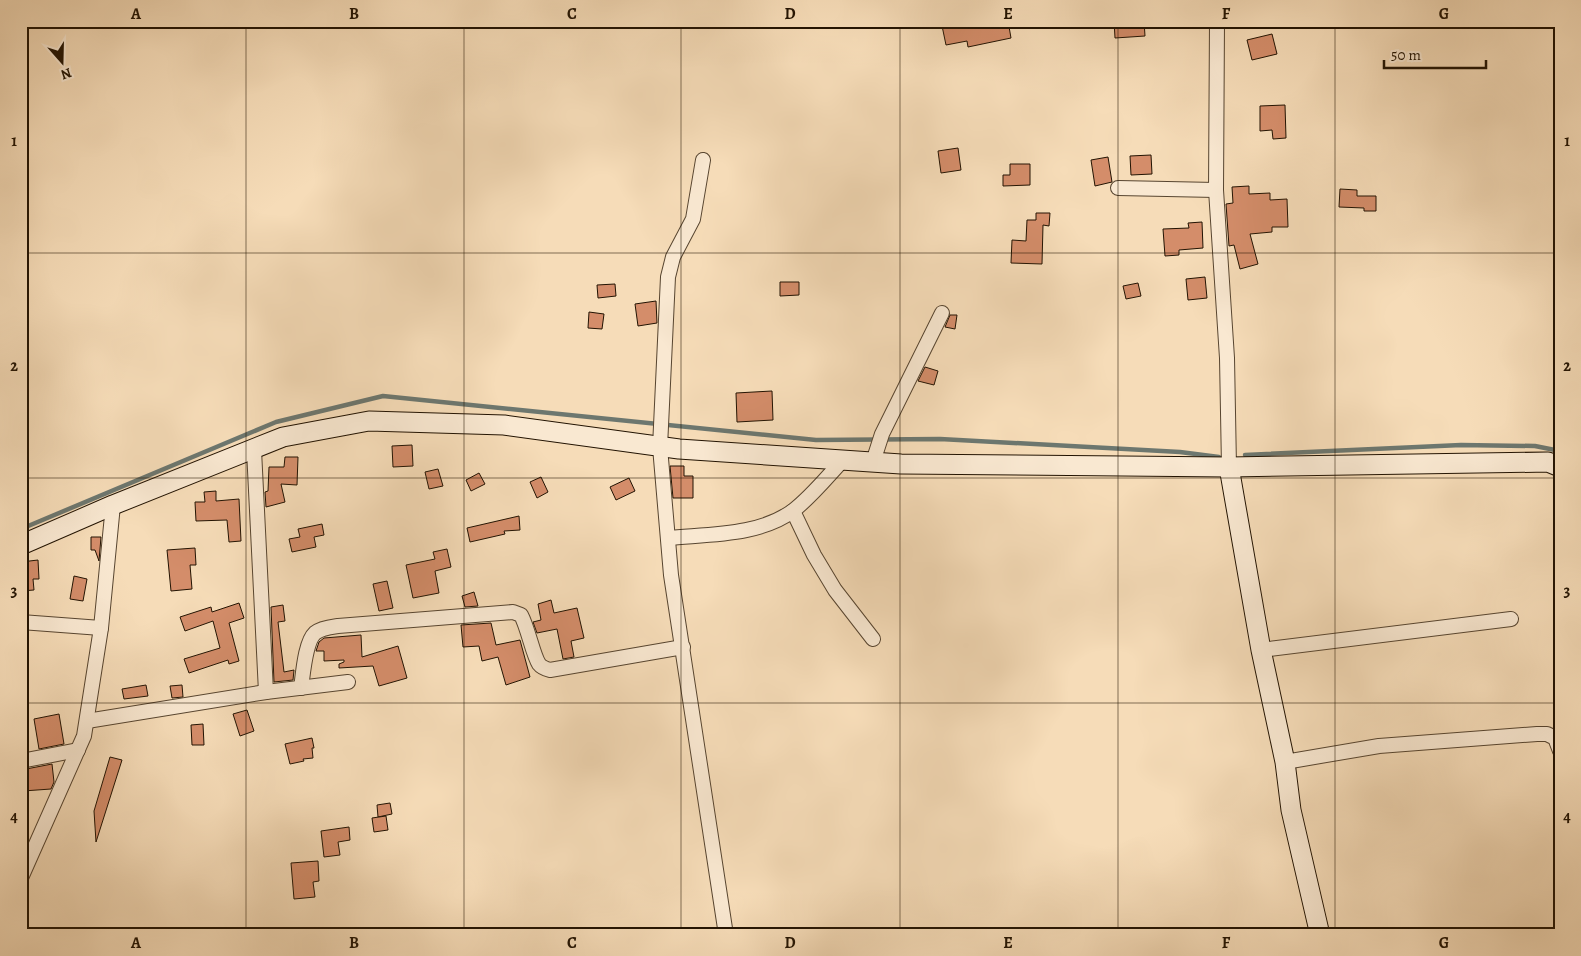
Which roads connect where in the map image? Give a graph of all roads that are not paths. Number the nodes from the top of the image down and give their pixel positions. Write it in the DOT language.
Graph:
graph roads {
  1 [pos="1217,21"];
  2 [pos="704,160"];
  3 [pos="1118,188"];
  4 [pos="1216,190"];
  5 [pos="942,313"];
  6 [pos="661,442"];
  7 [pos="254,450"];
  8 [pos="874,459"];
  9 [pos="843,460"];
  10 [pos="1229,467"];
  11 [pos="1560,467"];
  12 [pos="113,505"];
  13 [pos="793,511"];
  14 [pos="668,538"];
  15 [pos="21,545"];
  16 [pos="1511,619"];
  17 [pos="21,622"];
  18 [pos="101,628"];
  19 [pos="873,639"];
  20 [pos="683,647"];
  21 [pos="1261,650"];
  22 [pos="348,682"];
  23 [pos="300,688"];
  24 [pos="266,692"];
  25 [pos="87,722"];
  26 [pos="78,750"];
  27 [pos="1560,750"];
  28 [pos="21,761"];
  29 [pos="1285,762"];
  30 [pos="21,878"];
  31 [pos="726,935"];
  32 [pos="1320,935"];
  1 -- 4 [label="street"];
  2 -- 6 [label="street"];
  3 -- 4 [label="street"];
  4 -- 10 [label="street"];
  5 -- 8 [label="street"];
  6 -- 7 [label="street"];
  6 -- 9 [label="street"];
  6 -- 14 [label="street"];
  7 -- 12 [label="street"];
  7 -- 24 [label="street"];
  8 -- 9 [label="street"];
  8 -- 10 [label="street"];
  9 -- 13 [label="street"];
  10 -- 11 [label="street"];
  10 -- 21 [label="street"];
  12 -- 15 [label="street"];
  12 -- 18 [label="street"];
  13 -- 14 [label="street"];
  13 -- 19 [label="street"];
  14 -- 20 [label="street"];
  16 -- 21 [label="street"];
  17 -- 18 [label="street"];
  18 -- 25 [label="street"];
  20 -- 23 [label="street"];
  20 -- 31 [label="street"];
  21 -- 29 [label="street"];
  22 -- 23 [label="street"];
  23 -- 24 [label="street"];
  24 -- 25 [label="street"];
  25 -- 26 [label="street"];
  26 -- 28 [label="street"];
  26 -- 30 [label="street"];
  27 -- 29 [label="street"];
  29 -- 32 [label="street"];
}
